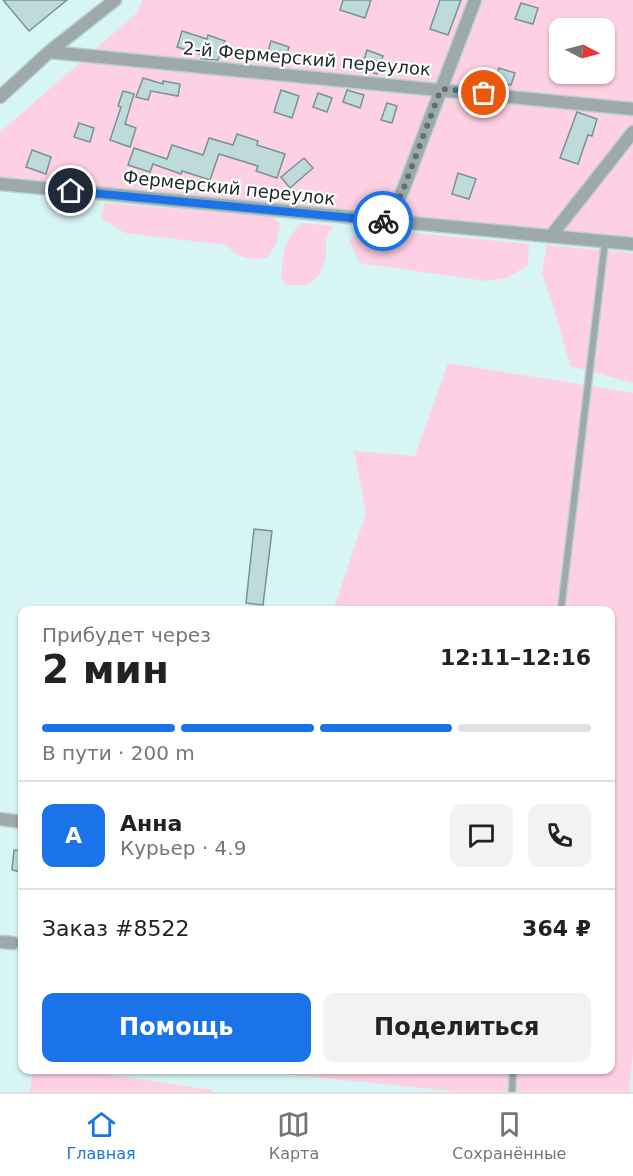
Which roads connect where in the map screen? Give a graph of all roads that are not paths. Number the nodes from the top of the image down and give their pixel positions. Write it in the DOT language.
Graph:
graph roads {
  1 [pos="115,0"];
  2 [pos="475,0"];
  3 [pos="49,52"];
  4 [pos="441,89"];
  5 [pos="0,97"];
  6 [pos="633,109"];
  7 [pos="633,132"];
  8 [pos="0,184"];
  9 [pos="388,221"];
  10 [pos="551,236"];
  11 [pos="605,241"];
  12 [pos="633,244"];
  13 [pos="561,606"];
  14 [pos="0,819"];
  15 [pos="18,821"];
  16 [pos="513,1074"];
  17 [pos="512,1092"];
  1 -- 3 [label="street"];
  2 -- 4 [label="street"];
  3 -- 4 [label="street, 2-й Фермерский переулок"];
  3 -- 5 [label="street"];
  4 -- 6 [label="street, 2-й Фермерский переулок"];
  4 -- 9 [label="street"];
  7 -- 10 [label="street"];
  8 -- 9 [label="street, Фермерский переулок"];
  9 -- 10 [label="street, Фермерский переулок"];
  10 -- 11 [label="street, Фермерский переулок"];
  11 -- 12 [label="street, Фермерский переулок"];
  11 -- 13 [label="lane"];
  14 -- 15 [label="street"];
  16 -- 17 [label="lane"];
}
